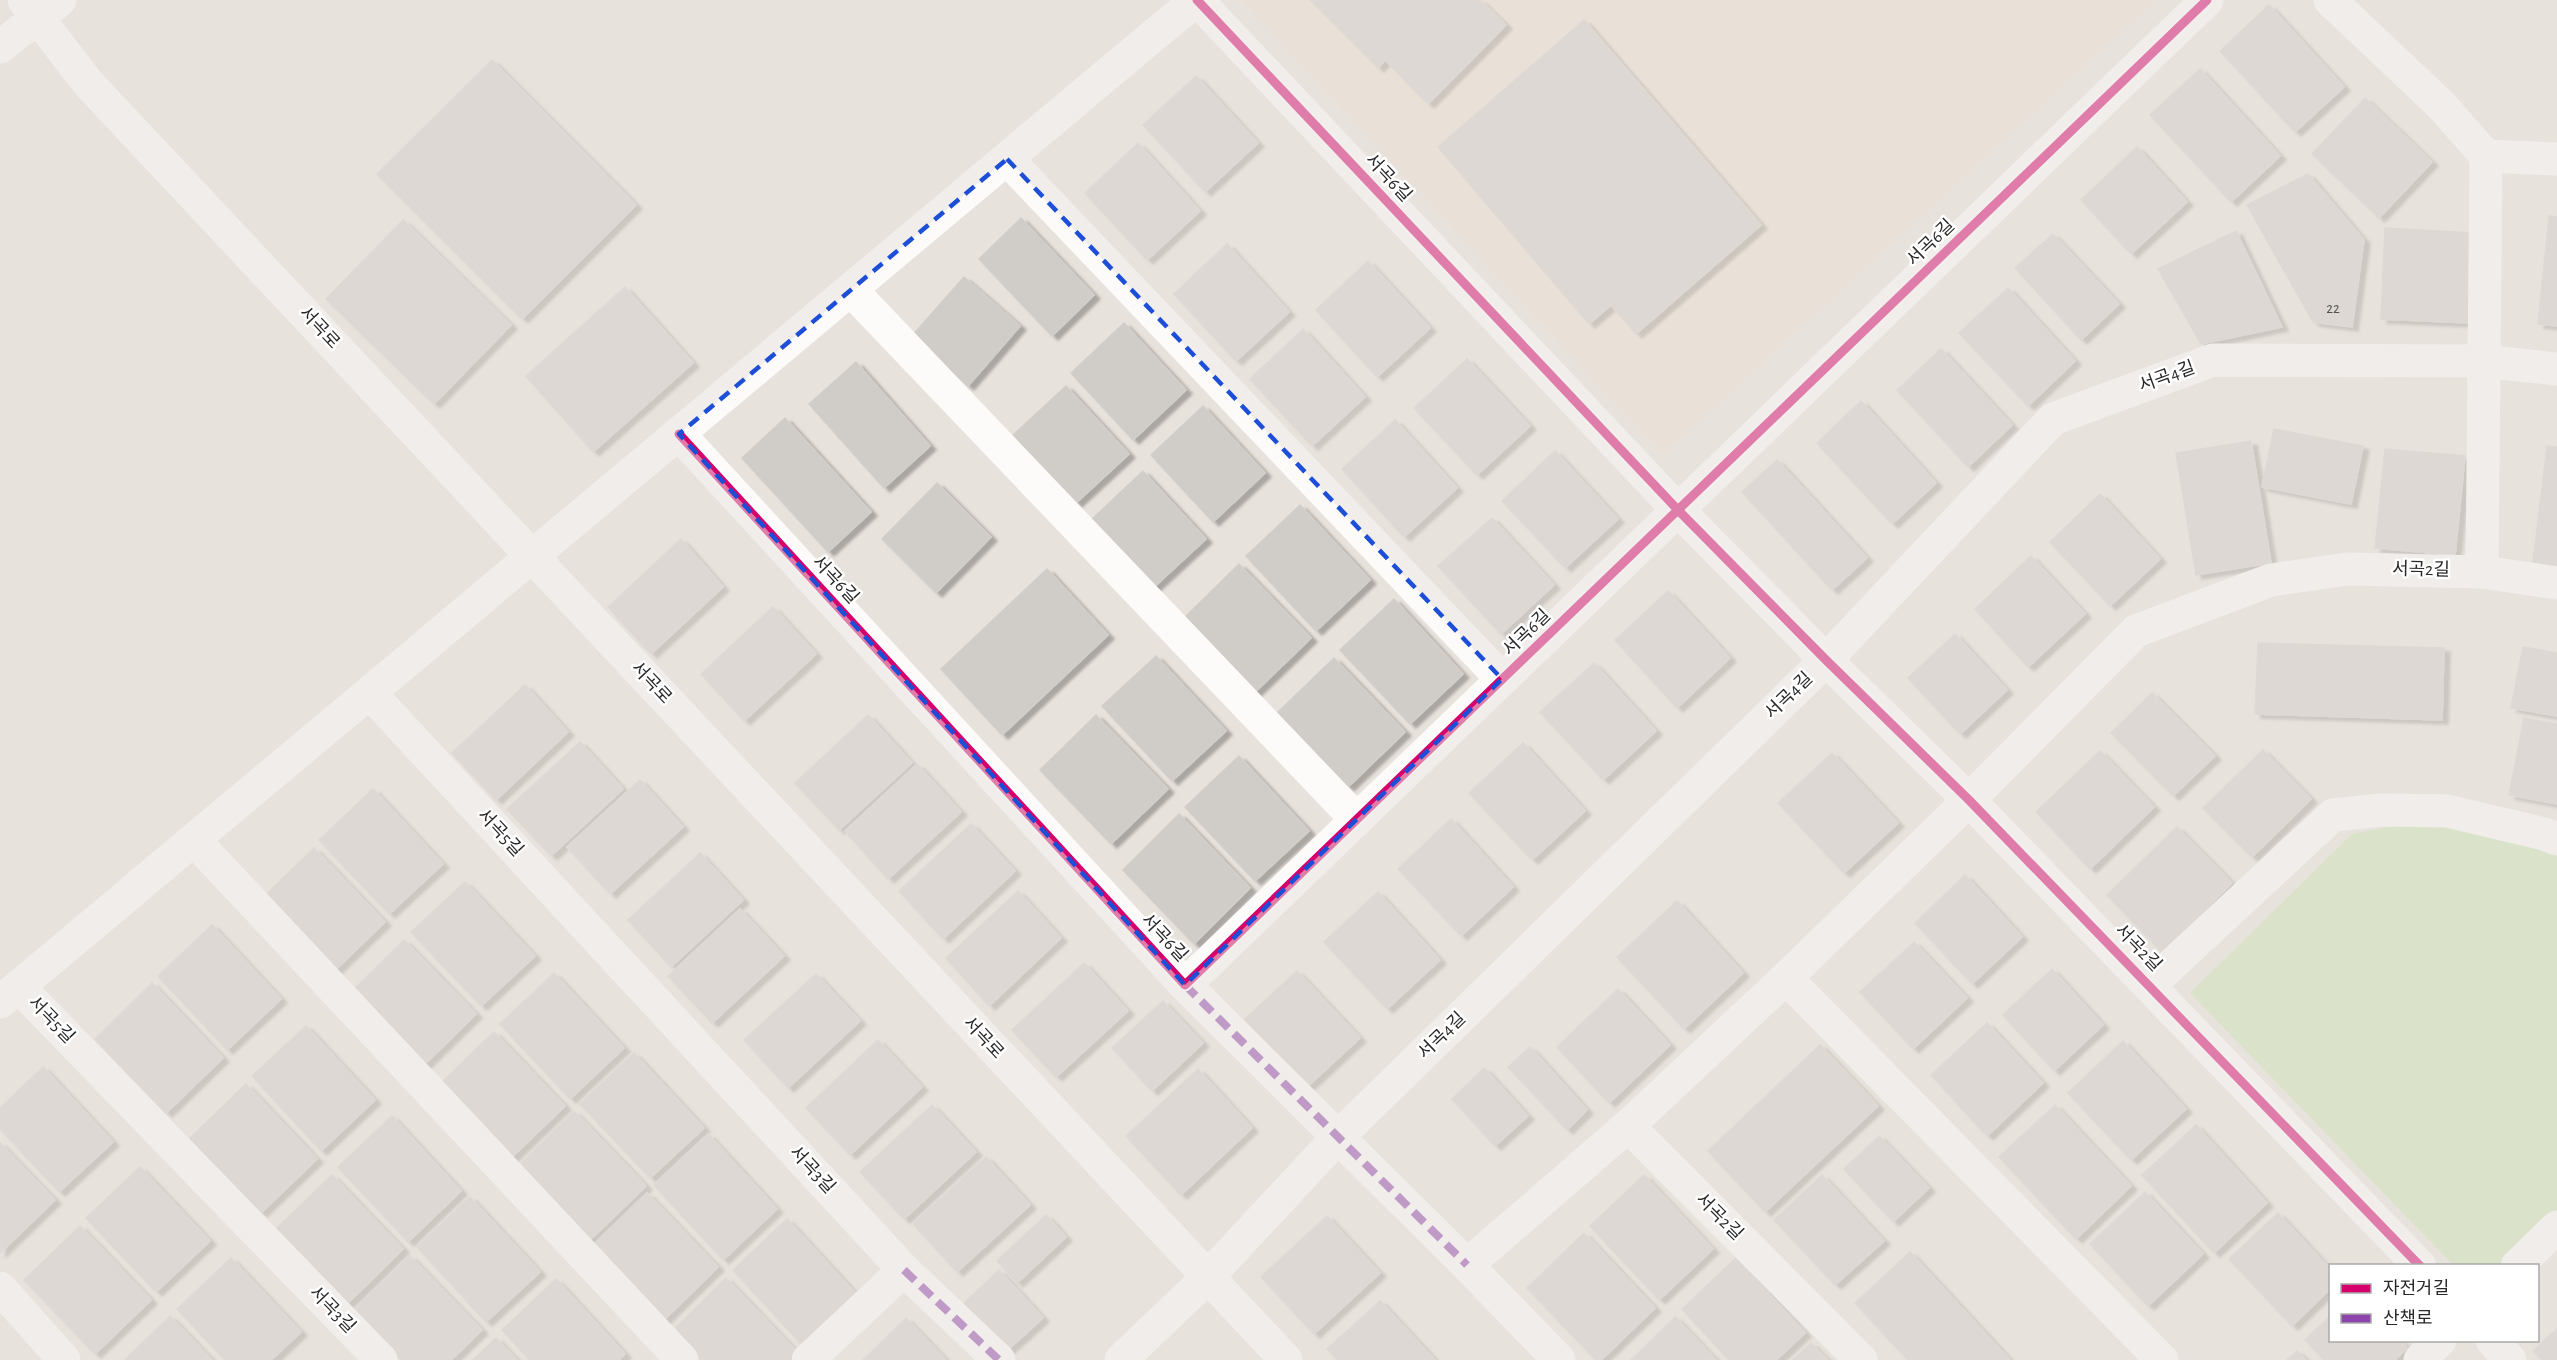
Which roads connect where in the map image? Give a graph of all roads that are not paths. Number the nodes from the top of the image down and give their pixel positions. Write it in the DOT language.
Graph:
graph roads {
  1 [pos="1196,0"];
  2 [pos="2207,0"];
  3 [pos="2330,0"];
  4 [pos="41,6"];
  5 [pos="0,47"];
  6 [pos="2486,156"];
  7 [pos="1007,159"];
  8 [pos="2557,159"];
  9 [pos="851,290"];
  10 [pos="2483,362"];
  11 [pos="2557,369"];
  12 [pos="679,434"];
  13 [pos="1678,510"];
  14 [pos="532,556"];
  15 [pos="2482,572"];
  16 [pos="2557,583"];
  17 [pos="1826,660"];
  18 [pos="1502,679"];
  19 [pos="370,693"];
  20 [pos="1969,800"];
  21 [pos="1357,820"];
  22 [pos="2557,839"];
  23 [pos="194,840"];
  24 [pos="630,974"];
  25 [pos="1786,978"];
  26 [pos="2150,985"];
  27 [pos="1185,986"];
  28 [pos="10,994"];
  29 [pos="1628,1126"];
  30 [pos="1338,1137"];
  31 [pos="2557,1227"];
  32 [pos="284,1260"];
  33 [pos="2418,1264"];
  34 [pos="2519,1264"];
  35 [pos="1467,1265"];
  36 [pos="904,1270"];
  37 [pos="1207,1278"];
  38 [pos="0,1288"];
  39 [pos="2439,1342"];
  40 [pos="2493,1342"];
  41 [pos="64,1360"];
  42 [pos="381,1360"];
  43 [pos="682,1360"];
  44 [pos="808,1360"];
  45 [pos="999,1360"];
  46 [pos="1121,1360"];
  47 [pos="1286,1360"];
  48 [pos="1559,1360"];
  49 [pos="1861,1360"];
  50 [pos="2162,1360"];
  51 [pos="2420,1360"];
  52 [pos="2510,1360"];
  1 -- 7 [label="street, 서곡6길"];
  1 -- 13 [label="street, 서곡6길"];
  2 -- 13 [label="street, 서곡6길"];
  3 -- 6 [label="street"];
  4 -- 5 [label="street"];
  4 -- 14 [label="street, 서곡로"];
  6 -- 8 [label="street"];
  6 -- 10 [label="street"];
  7 -- 9 [label="street, 서곡6길"];
  7 -- 18 [label="street, 서곡6길"];
  9 -- 12 [label="street, 서곡6길"];
  9 -- 21 [label="street"];
  10 -- 11 [label="street, 서곡4길"];
  10 -- 15 [label="street"];
  10 -- 17 [label="street, 서곡4길"];
  12 -- 14 [label="street, 서곡6길"];
  12 -- 27 [label="street, 서곡6길"];
  13 -- 17 [label="street, 서곡6길"];
  13 -- 18 [label="street, 서곡6길"];
  14 -- 19 [label="street, 서곡5길"];
  14 -- 37 [label="street, 서곡로"];
  15 -- 16 [label="street, 서곡2길"];
  15 -- 20 [label="street, 서곡2길"];
  17 -- 20 [label="street, 서곡2길"];
  17 -- 30 [label="street, 서곡4길"];
  18 -- 21 [label="street, 서곡6길"];
  19 -- 23 [label="street, 서곡5길"];
  19 -- 24 [label="street, 서곡5길"];
  20 -- 25 [label="street, 서곡2길"];
  20 -- 26 [label="street, 서곡2길"];
  21 -- 27 [label="street, 서곡6길"];
  22 -- 26 [label="street, 서곡2길"];
  23 -- 28 [label="street, 서곡5길"];
  23 -- 43 [label="street"];
  24 -- 36 [label="street, 서곡3길"];
  25 -- 29 [label="street, 서곡2길"];
  25 -- 50 [label="street"];
  26 -- 33 [label="street, 서곡2길"];
  27 -- 30 [label="street, 서곡6길"];
  28 -- 32 [label="street, 서곡5길"];
  29 -- 35 [label="street, 서곡2길"];
  29 -- 49 [label="street, 서곡2길"];
  30 -- 35 [label="street"];
  30 -- 37 [label="street, 서곡4길"];
  31 -- 34 [label="street"];
  32 -- 42 [label="street, 서곡3길"];
  35 -- 48 [label="street"];
  36 -- 44 [label="street"];
  36 -- 45 [label="street, 서곡3길"];
  37 -- 46 [label="street"];
  37 -- 47 [label="street, 서곡로"];
  38 -- 41 [label="street"];
  39 -- 51 [label="street"];
  40 -- 52 [label="street"];
}
